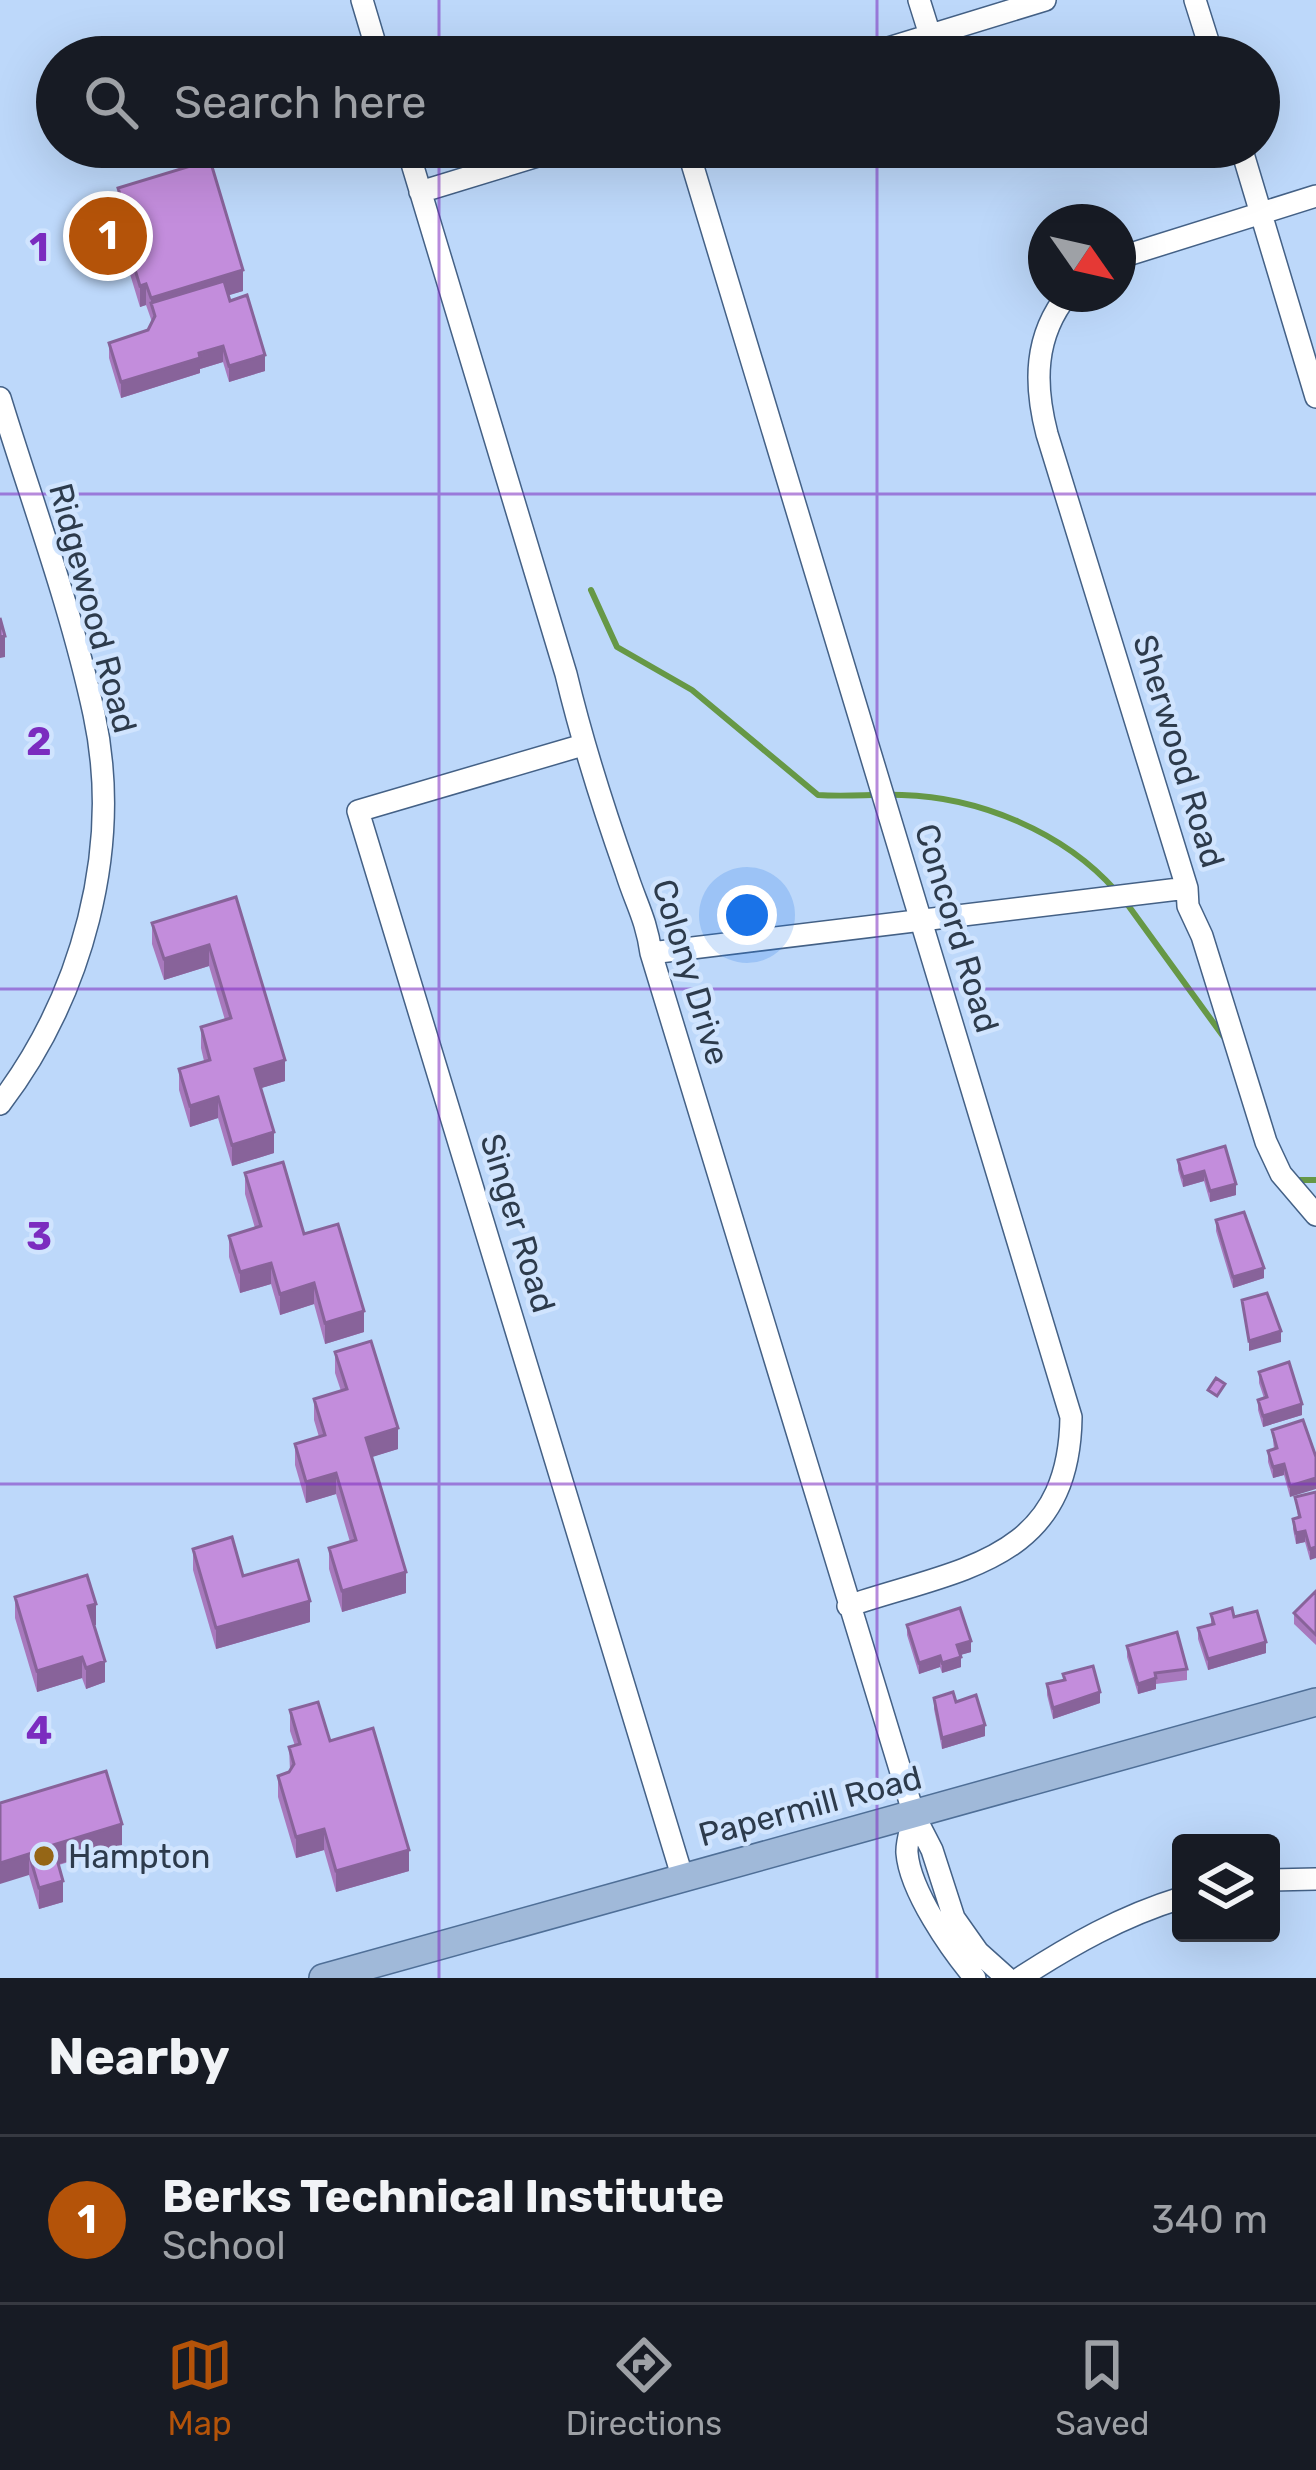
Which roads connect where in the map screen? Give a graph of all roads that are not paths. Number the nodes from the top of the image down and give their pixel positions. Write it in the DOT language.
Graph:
graph roads {
  1 [pos="362,0"];
  2 [pos="919,0"];
  3 [pos="1045,0"];
  4 [pos="1196,0"];
  5 [pos="930,35"];
  6 [pos="373,36"];
  7 [pos="927,36"];
  8 [pos="1207,36"];
  9 [pos="413,168"];
  10 [pos="498,168"];
  11 [pos="693,168"];
  12 [pos="1247,168"];
  13 [pos="420,192"];
  14 [pos="1316,196"];
  15 [pos="1261,212"];
  16 [pos="1136,252"];
  17 [pos="1058,312"];
  18 [pos="1316,397"];
  19 [pos="0,398"];
  20 [pos="583,746"];
  21 [pos="1187,888"];
  22 [pos="920,921"];
  23 [pos="651,952"];
  24 [pos="0,1104"];
  25 [pos="1316,1214"];
  26 [pos="848,1606"];
  27 [pos="1316,1702"];
  28 [pos="914,1816"];
  29 [pos="683,1879"];
  30 [pos="1316,1879"];
  31 [pos="1280,1880"];
  32 [pos="1172,1901"];
  33 [pos="322,1978"];
  34 [pos="975,1978"];
  35 [pos="1007,1978"];
  36 [pos="1020,1978"];
  1 -- 6 [label="street"];
  2 -- 5 [label="street"];
  3 -- 5 [label="street"];
  4 -- 8 [label="street"];
  5 -- 7 [label="street"];
  9 -- 13 [label="street, Colony Drive"];
  10 -- 13 [label="street"];
  11 -- 22 [label="street, Concord Road"];
  12 -- 15 [label="street"];
  13 -- 20 [label="street, Colony Drive"];
  14 -- 15 [label="street"];
  15 -- 16 [label="street"];
  15 -- 18 [label="street"];
  17 -- 21 [label="street, Sherwood Road"];
  19 -- 24 [label="street, Ridgewood Road"];
  20 -- 23 [label="street, Colony Drive"];
  20 -- 29 [label="street, Singer Road"];
  21 -- 22 [label="street"];
  21 -- 25 [label="street, Sherwood Road"];
  22 -- 23 [label="street"];
  22 -- 26 [label="street, Concord Road"];
  23 -- 26 [label="street, Colony Drive"];
  26 -- 28 [label="street, Colony Drive"];
  27 -- 28 [label="main road, Papermill Road"];
  28 -- 29 [label="main road, Papermill Road"];
  28 -- 34 [label="street, Colony Drive"];
  28 -- 35 [label="street, Colony Drive"];
  29 -- 33 [label="main road, Papermill Road"];
  30 -- 31 [label="street"];
  32 -- 36 [label="street"];
}
